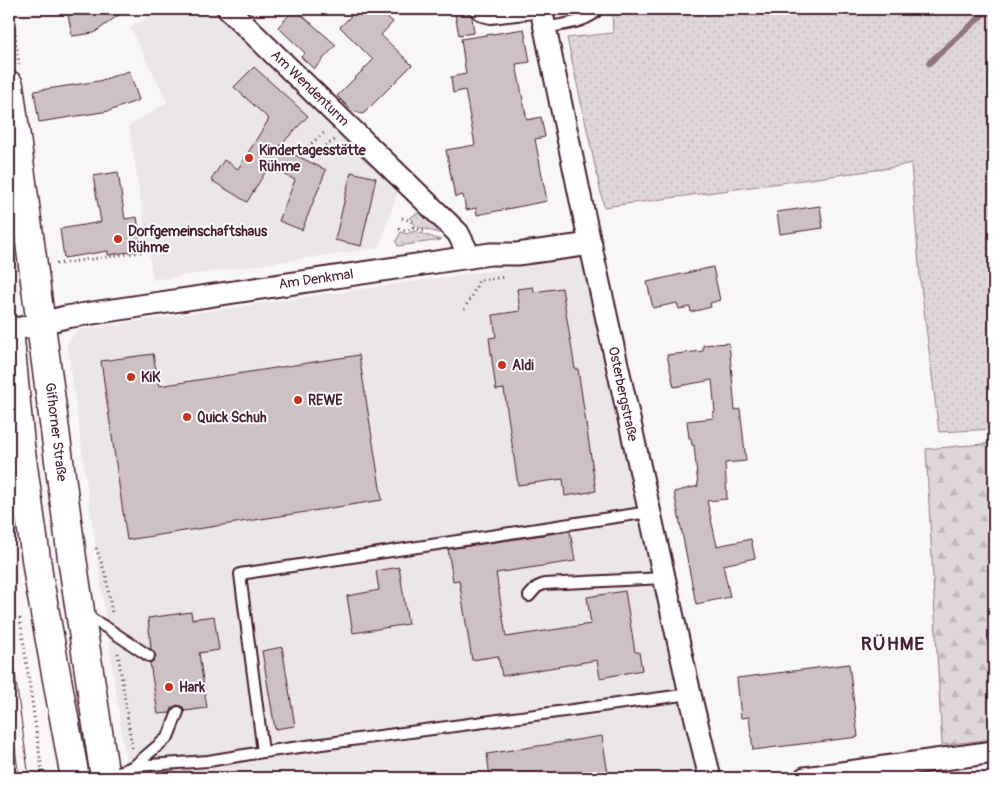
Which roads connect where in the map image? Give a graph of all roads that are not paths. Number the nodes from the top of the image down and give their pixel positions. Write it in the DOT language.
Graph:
graph roads {
  1 [pos="228,9"];
  2 [pos="473,9"];
  3 [pos="598,9"];
  4 [pos="542,16"];
  5 [pos="9,85"];
  6 [pos="15,182"];
  7 [pos="591,244"];
  8 [pos="470,257"];
  9 [pos="42,322"];
  10 [pos="9,330"];
  11 [pos="649,512"];
  12 [pos="664,578"];
  13 [pos="529,596"];
  14 [pos="81,613"];
  15 [pos="149,656"];
  16 [pos="690,694"];
  17 [pos="178,712"];
  18 [pos="262,752"];
  19 [pos="994,752"];
  20 [pos="134,766"];
  21 [pos="74,778"];
  22 [pos="105,778"];
  23 [pos="710,778"];
  24 [pos="805,778"];
  1 -- 8 [label="street, Am Wendenturm"];
  2 -- 4 [label="lane"];
  3 -- 4 [label="lane"];
  4 -- 7 [label="street, Osterbergstraße"];
  5 -- 6 [label="main road, Gifhorner Straße"];
  6 -- 9 [label="main road, Gifhorner Straße"];
  7 -- 8 [label="street, Am Denkmal"];
  7 -- 11 [label="street, Osterbergstraße"];
  8 -- 9 [label="street, Am Denkmal"];
  9 -- 10 [label="street, Am Denkmal"];
  9 -- 14 [label="main road, Gifhorner Straße"];
  10 -- 21 [label="main road"];
  11 -- 12 [label="street, Osterbergstraße"];
  11 -- 18 [label="lane"];
  12 -- 13 [label="lane"];
  12 -- 16 [label="street, Osterbergstraße"];
  14 -- 15 [label="lane"];
  14 -- 22 [label="main road, Gifhorner Straße"];
  16 -- 18 [label="lane"];
  16 -- 23 [label="street, Osterbergstraße"];
  17 -- 20 [label="lane"];
  18 -- 20 [label="lane"];
  19 -- 24 [label="street"];
  20 -- 22 [label="lane"];
}
